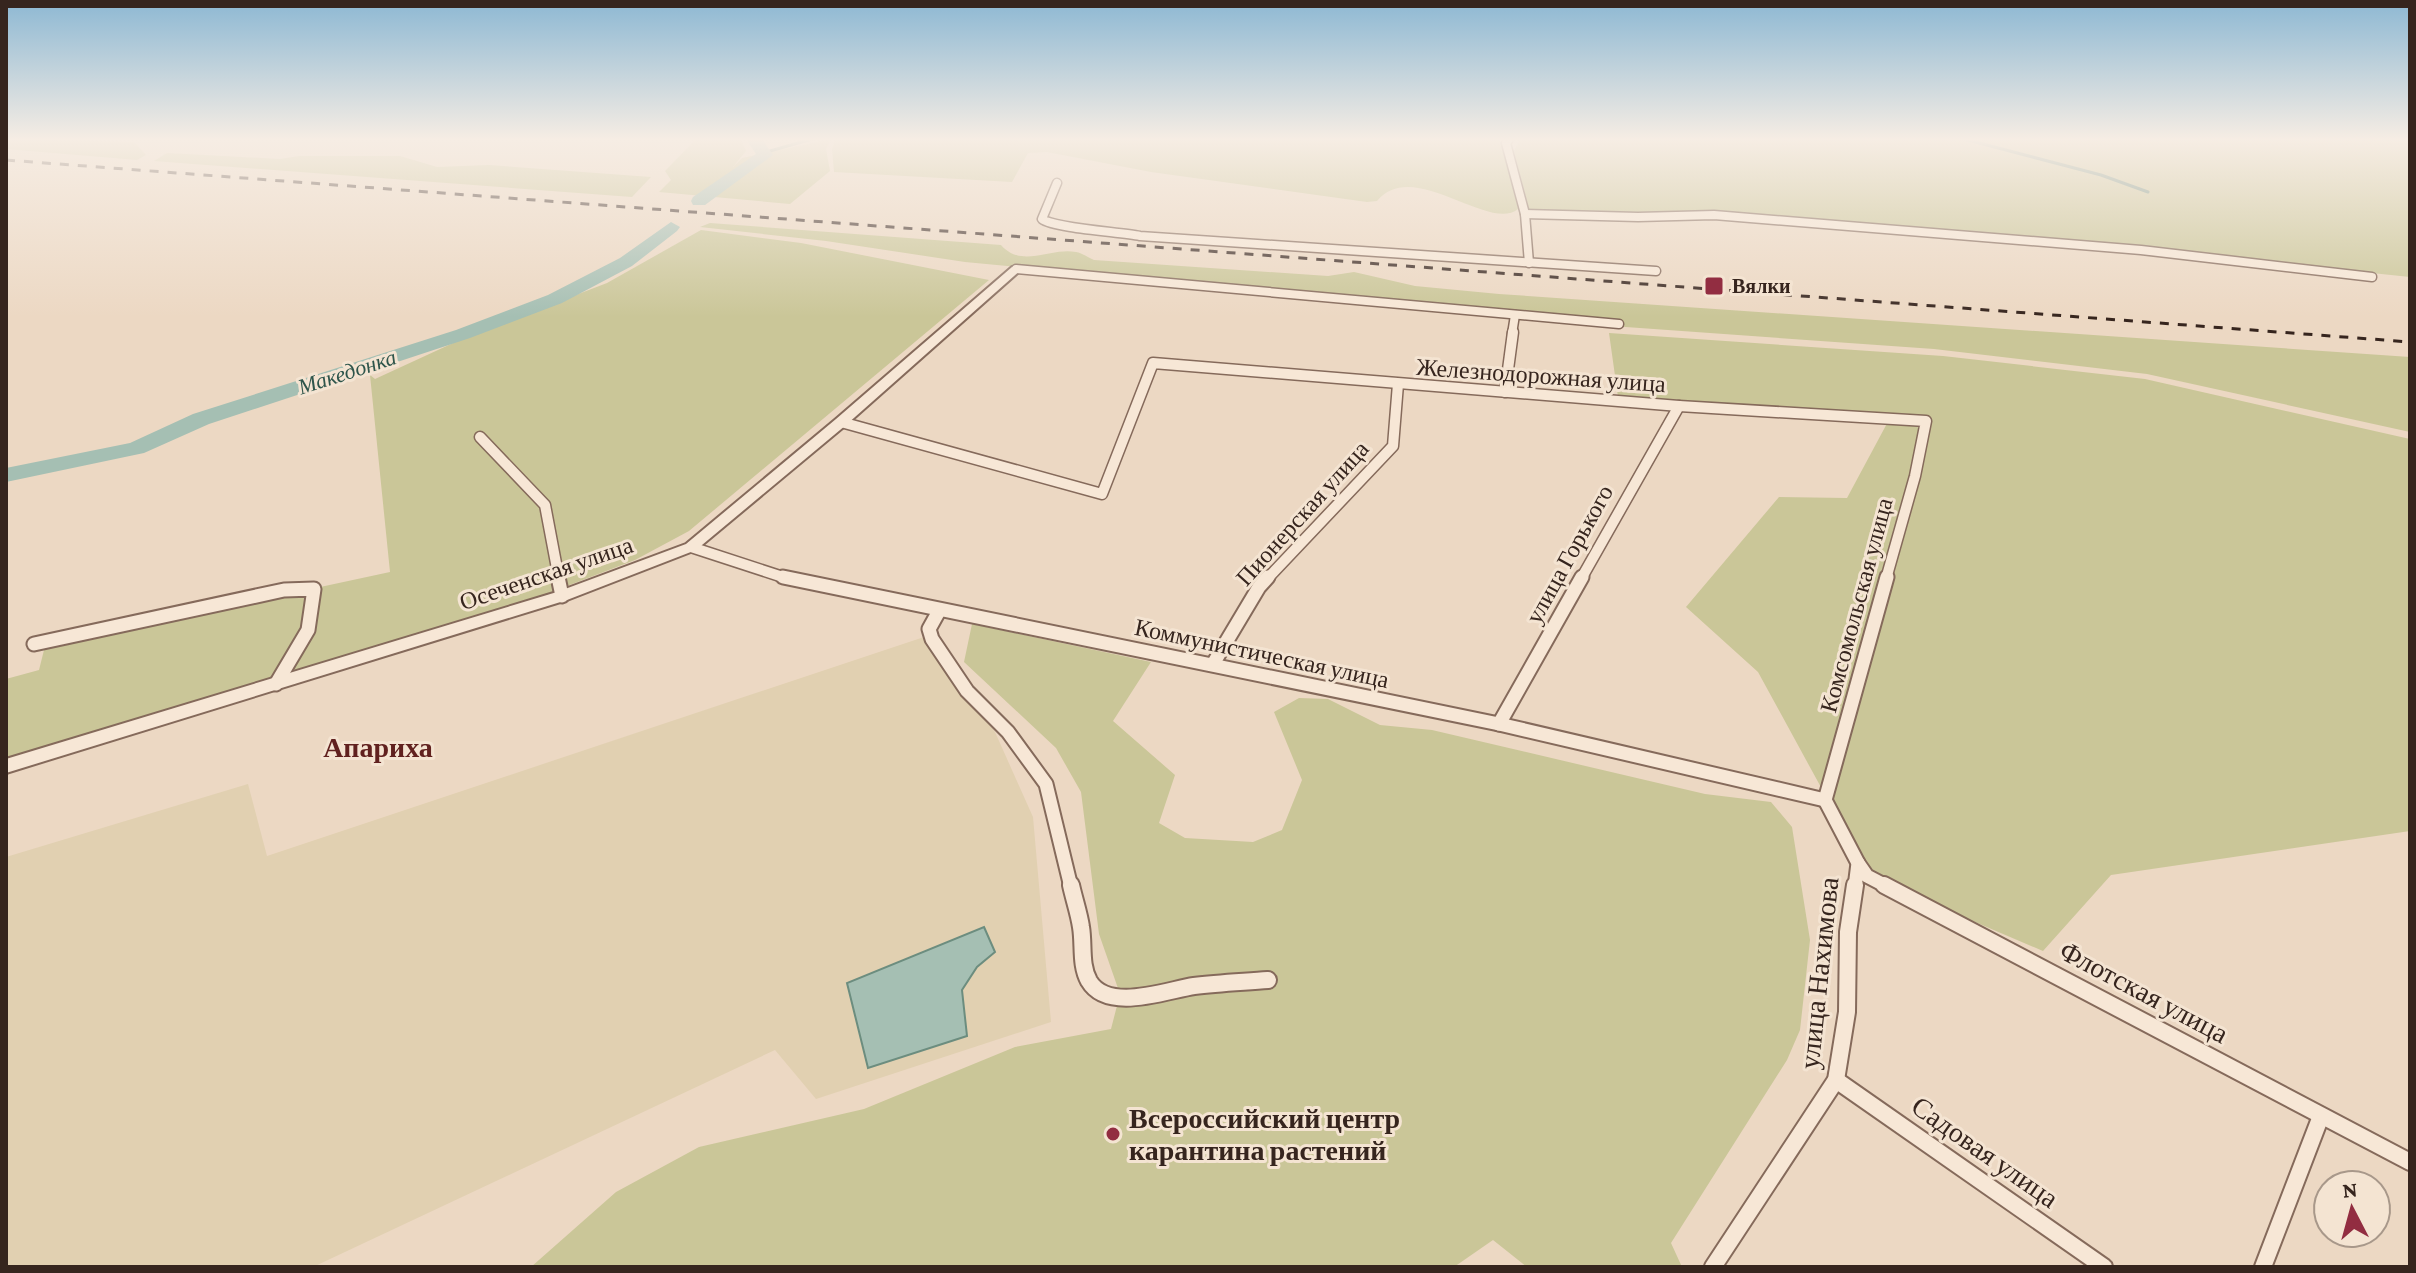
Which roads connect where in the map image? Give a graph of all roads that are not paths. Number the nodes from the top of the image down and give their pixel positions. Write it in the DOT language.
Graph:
graph roads {
  1 [pos="1051,198"];
  2 [pos="1521,198"];
  3 [pos="1525,214"];
  4 [pos="1529,263"];
  5 [pos="1016,269"];
  6 [pos="1656,271"];
  7 [pos="2372,277"];
  8 [pos="1515,315"];
  9 [pos="1619,324"];
  10 [pos="1398,384"];
  11 [pos="1505,392"];
  12 [pos="1679,406"];
  13 [pos="1926,421"];
  14 [pos="841,422"];
  15 [pos="480,437"];
  16 [pos="691,547"];
  17 [pos="562,596"];
  18 [pos="939,611"];
  19 [pos="34,644"];
  20 [pos="1213,664"];
  21 [pos="276,684"];
  22 [pos="1499,724"];
  23 [pos="6,766"];
  24 [pos="1825,800"];
  25 [pos="1858,863"];
  26 [pos="1268,980"];
  27 [pos="1836,1080"];
  28 [pos="2321,1116"];
  29 [pos="2410,1162"];
  30 [pos="1713,1267"];
  31 [pos="2104,1267"];
  32 [pos="2263,1267"];
  1 -- 4 [label="street"];
  2 -- 3 [label="street"];
  3 -- 4 [label="street"];
  3 -- 7 [label="street"];
  4 -- 6 [label="street"];
  5 -- 8 [label="street"];
  5 -- 14 [label="street, Осеченская улица"];
  8 -- 9 [label="street"];
  8 -- 11 [label="street"];
  10 -- 11 [label="street, Железнодорожная улица"];
  10 -- 14 [label="street, Железнодорожная улица"];
  10 -- 20 [label="street, Пионерская улица"];
  11 -- 12 [label="street, Железнодорожная улица"];
  12 -- 13 [label="street, Железнодорожная улица"];
  12 -- 22 [label="street, улица Горького"];
  13 -- 24 [label="street, Комсомольская улица"];
  14 -- 16 [label="street, Осеченская улица"];
  15 -- 17 [label="street"];
  16 -- 17 [label="street, Осеченская улица"];
  16 -- 18 [label="street, Коммунистическая улица"];
  17 -- 21 [label="street, Осеченская улица"];
  18 -- 20 [label="street, Коммунистическая улица"];
  18 -- 26 [label="street"];
  19 -- 21 [label="street"];
  20 -- 22 [label="street, Коммунистическая улица"];
  21 -- 23 [label="street, Осеченская улица"];
  22 -- 24 [label="street, Коммунистическая улица"];
  24 -- 25 [label="street, улица Нахимова"];
  25 -- 27 [label="street, улица Нахимова"];
  25 -- 28 [label="street, Флотская улица"];
  27 -- 30 [label="street, улица Нахимова"];
  27 -- 31 [label="street, Садовая улица"];
  28 -- 29 [label="street, Флотская улица"];
  28 -- 32 [label="street"];
}
